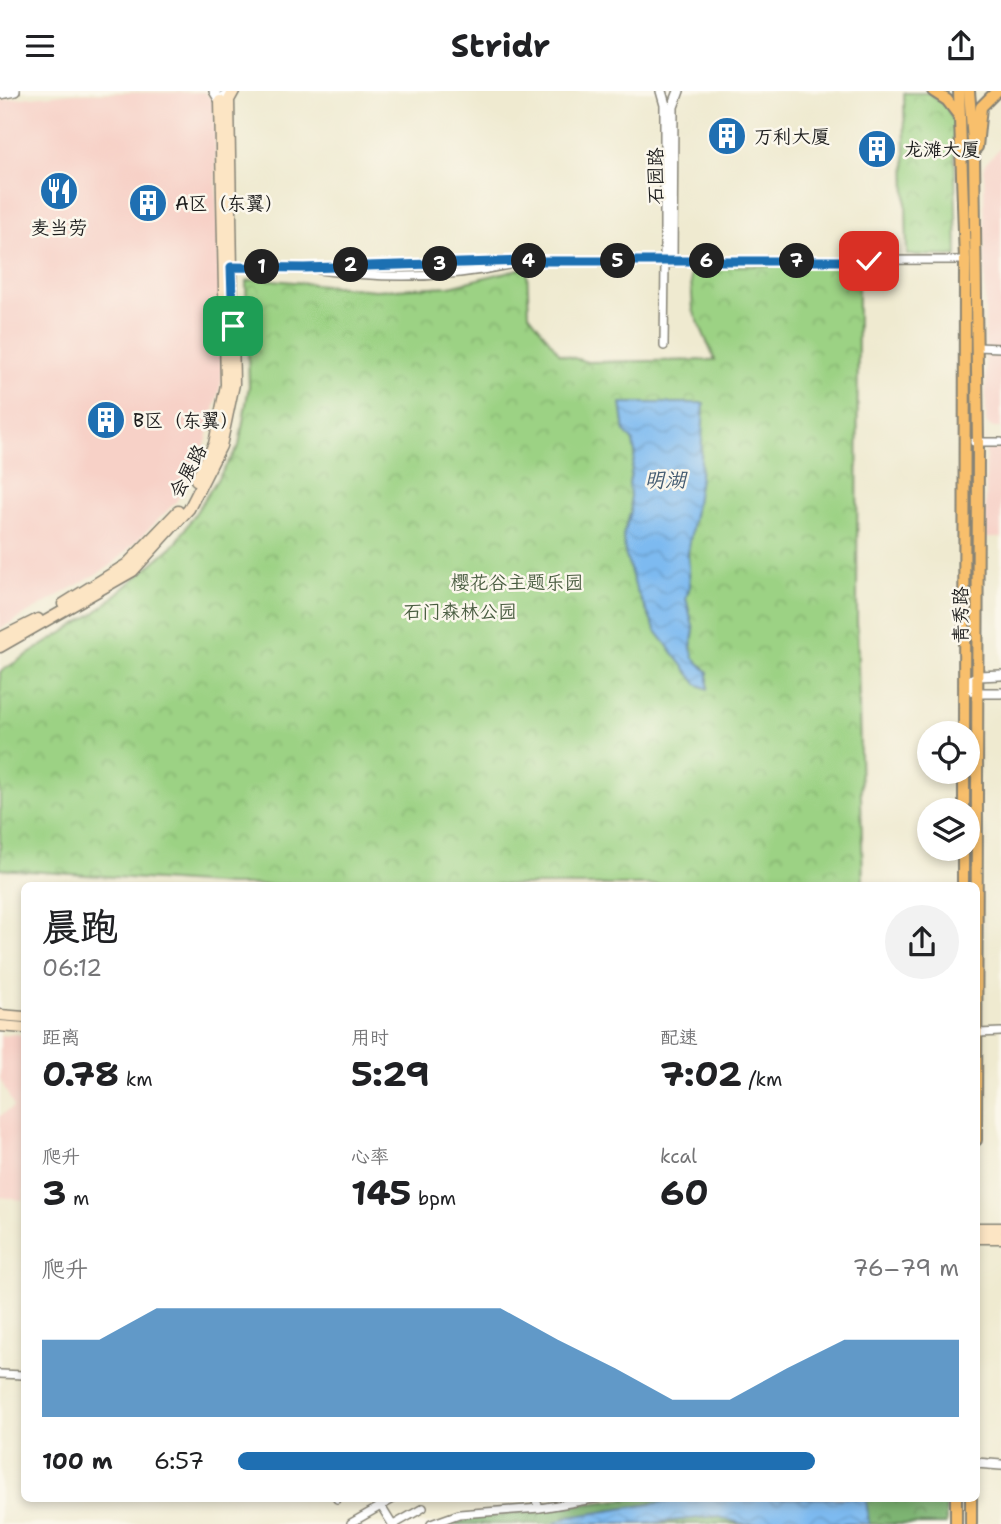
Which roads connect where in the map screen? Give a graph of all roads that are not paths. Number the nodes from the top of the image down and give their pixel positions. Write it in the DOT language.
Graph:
graph roads {
  1 [pos="15,91"];
  2 [pos="214,91"];
  3 [pos="661,91"];
  4 [pos="679,91"];
  5 [pos="933,91"];
  6 [pos="959,91"];
  7 [pos="969,91"];
  8 [pos="997,91"];
  9 [pos="0,94"];
  10 [pos="228,97"];
  11 [pos="960,117"];
  12 [pos="974,153"];
  13 [pos="965,260"];
  14 [pos="526,261"];
  15 [pos="668,262"];
  16 [pos="231,267"];
  17 [pos="304,268"];
  18 [pos="664,346"];
  19 [pos="977,347"];
  20 [pos="1001,348"];
  21 [pos="966,442"];
  22 [pos="978,442"];
  23 [pos="1001,442"];
  24 [pos="0,638"];
  25 [pos="0,647"];
  26 [pos="1001,675"];
  27 [pos="978,676"];
  28 [pos="964,684"];
  29 [pos="977,693"];
  30 [pos="1001,693"];
  31 [pos="964,721"];
  32 [pos="963,861"];
  33 [pos="963,882"];
  34 [pos="978,882"];
  35 [pos="0,1015"];
  36 [pos="21,1017"];
  37 [pos="0,1026"];
  38 [pos="21,1028"];
  39 [pos="1001,1032"];
  40 [pos="980,1033"];
  41 [pos="980,1228"];
  42 [pos="1001,1228"];
  43 [pos="980,1238"];
  44 [pos="1001,1238"];
  45 [pos="0,1374"];
  46 [pos="21,1375"];
  47 [pos="980,1463"];
  48 [pos="1001,1465"];
  49 [pos="378,1502"];
  50 [pos="388,1502"];
  51 [pos="536,1502"];
  52 [pos="575,1502"];
  53 [pos="956,1502"];
  54 [pos="971,1502"];
  55 [pos="381,1506"];
  56 [pos="423,1508"];
  57 [pos="540,1508"];
  58 [pos="351,1523"];
  59 [pos="393,1524"];
  60 [pos="431,1524"];
  61 [pos="956,1524"];
  62 [pos="971,1524"];
  1 -- 9 [label="street"];
  2 -- 10 [label="street"];
  3 -- 15 [label="street, 石园路"];
  4 -- 15 [label="street, 石园路"];
  5 -- 11 [label="main road"];
  6 -- 11 [label="main road, 青秀路"];
  7 -- 12 [label="main road, 青秀路"];
  8 -- 12 [label="main road"];
  10 -- 16 [label="main road, 会展路"];
  10 -- 24 [label="main road, 会展路"];
  11 -- 13 [label="main road, 青秀路"];
  12 -- 19 [label="main road, 青秀路"];
  13 -- 15 [label="street"];
  13 -- 21 [label="main road, 青秀路"];
  14 -- 15 [label="street"];
  14 -- 17 [label="street"];
  14 -- 17 [label="street"];
  15 -- 18 [label="street"];
  16 -- 17 [label="street"];
  16 -- 25 [label="main road, 会展路"];
  19 -- 20 [label="street"];
  19 -- 22 [label="main road, 青秀路"];
  21 -- 22 [label="street"];
  21 -- 28 [label="main road, 青秀路"];
  22 -- 23 [label="street"];
  22 -- 27 [label="main road, 青秀路"];
  26 -- 27 [label="street"];
  27 -- 28 [label="street"];
  27 -- 29 [label="main road, 青秀路"];
  28 -- 29 [label="street"];
  28 -- 31 [label="main road, 青秀路"];
  29 -- 30 [label="street"];
  29 -- 34 [label="main road, 青秀路"];
  32 -- 33 [label="main road"];
  35 -- 36 [label="main road"];
  37 -- 38 [label="main road"];
  39 -- 40 [label="street"];
  41 -- 42 [label="main road"];
  43 -- 44 [label="main road"];
  45 -- 46 [label="street"];
  47 -- 48 [label="street"];
  49 -- 55 [label="street"];
  50 -- 55 [label="street"];
  51 -- 57 [label="street"];
  52 -- 57 [label="street"];
  53 -- 61 [label="main road"];
  54 -- 62 [label="main road"];
  55 -- 58 [label="street"];
  55 -- 59 [label="street"];
  56 -- 59 [label="street"];
  57 -- 60 [label="street"];
}
